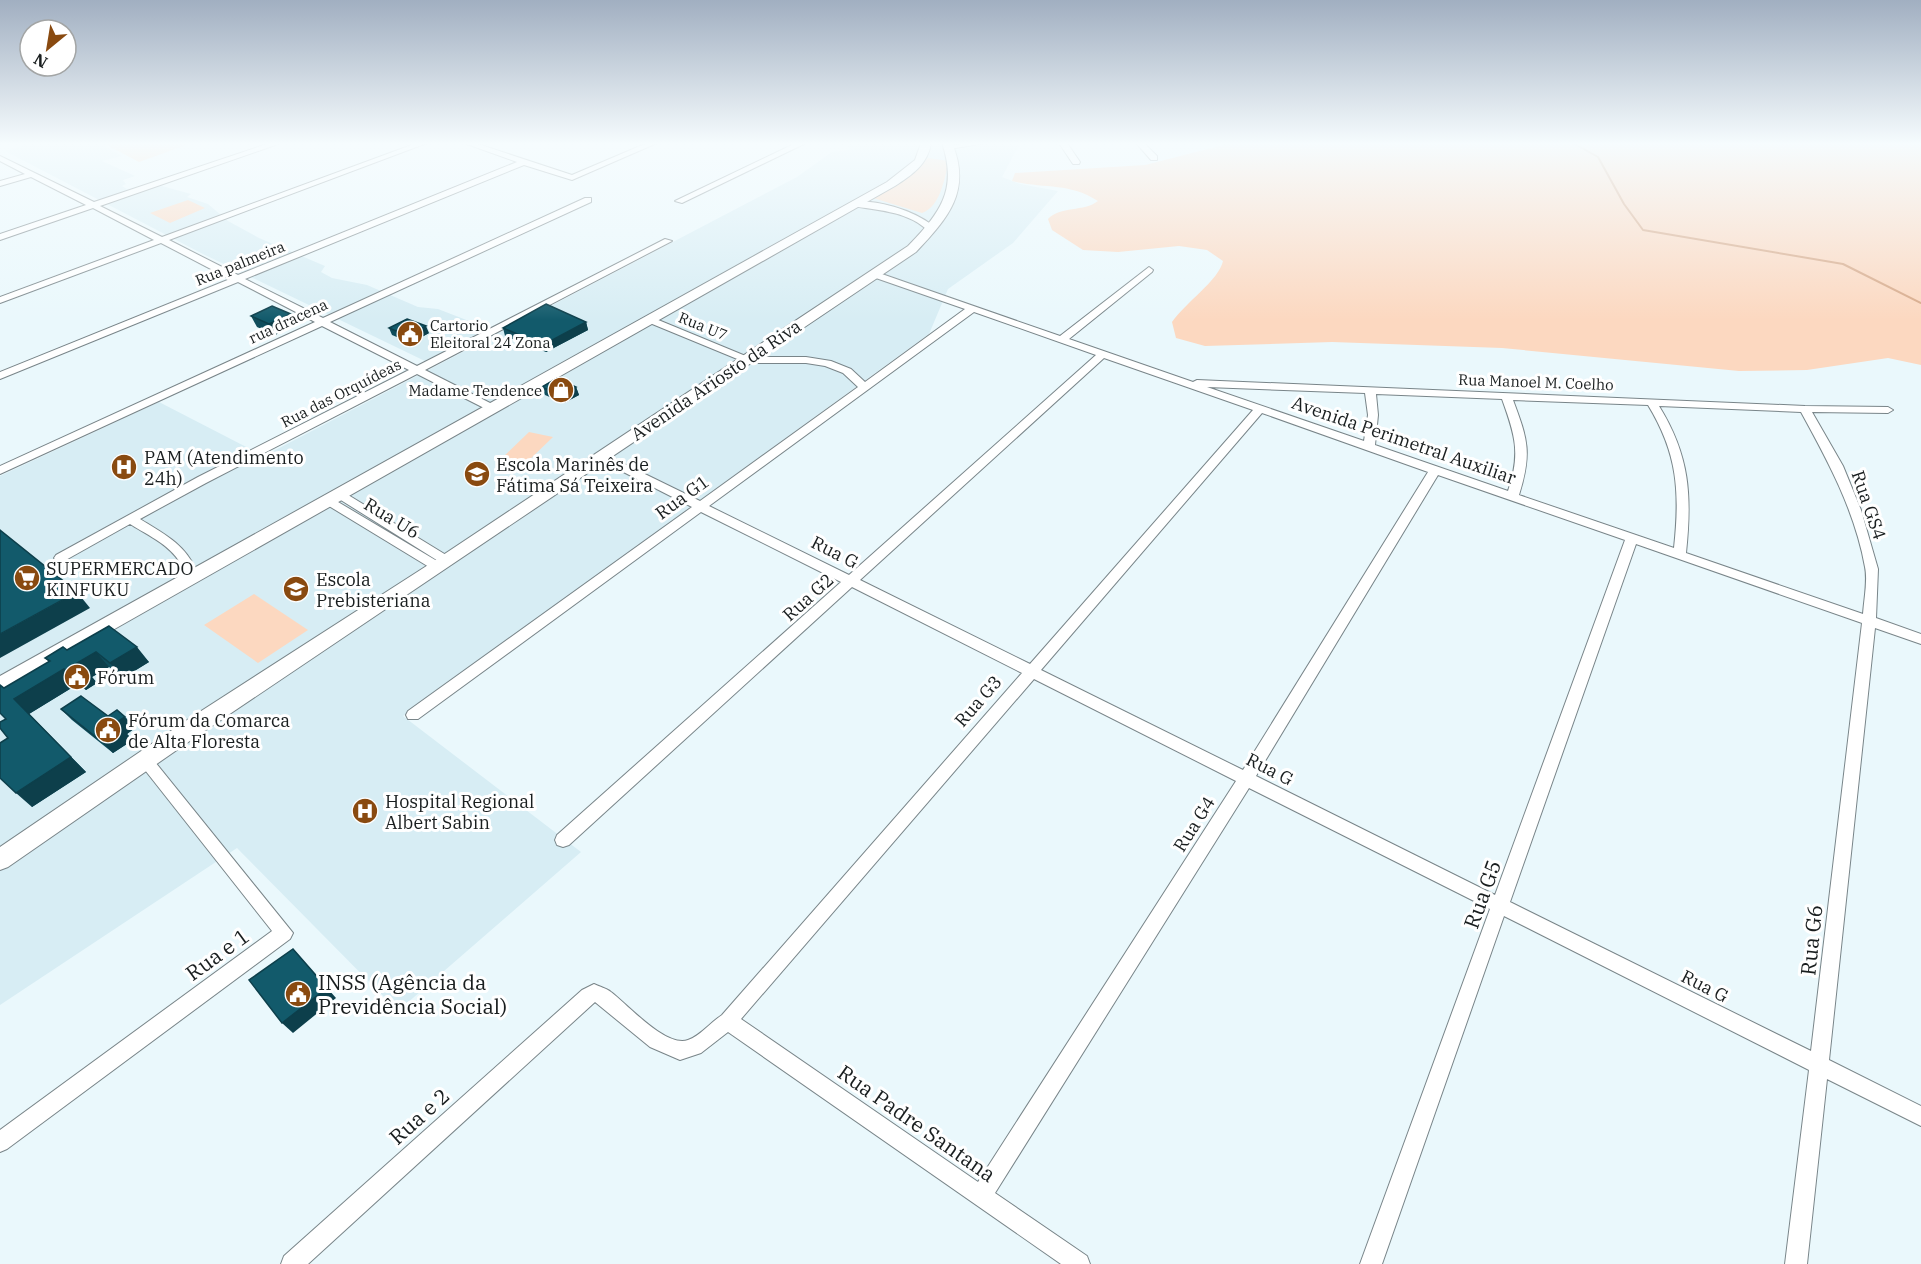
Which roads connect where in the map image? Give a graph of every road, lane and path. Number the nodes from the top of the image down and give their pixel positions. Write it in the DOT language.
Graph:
graph roads {
  1 [pos="87,202"];
  2 [pos="102,202"];
  3 [pos="261,202"];
  4 [pos="426,202"];
  5 [pos="584,202"];
  6 [pos="859,202"];
  7 [pos="863,202"];
  8 [pos="867,202"];
  9 [pos="950,202"];
  10 [pos="93,205"];
  11 [pos="897,212"];
  12 [pos="923,221"];
  13 [pos="0,237"];
  14 [pos="160,239"];
  15 [pos="668,241"];
  16 [pos="1149,270"];
  17 [pos="876,275"];
  18 [pos="238,279"];
  19 [pos="0,300"];
  20 [pos="972,309"];
  21 [pos="648,319"];
  22 [pos="323,322"];
  23 [pos="1060,340"];
  24 [pos="1103,354"];
  25 [pos="747,360"];
  26 [pos="419,371"];
  27 [pos="0,376"];
  28 [pos="1183,382"];
  29 [pos="864,387"];
  30 [pos="1370,390"];
  31 [pos="1507,397"];
  32 [pos="1651,401"];
  33 [pos="492,408"];
  34 [pos="1260,409"];
  35 [pos="1805,409"];
  36 [pos="1888,410"];
  37 [pos="1369,447"];
  38 [pos="602,457"];
  39 [pos="0,470"];
  40 [pos="1435,470"];
  41 [pos="1512,496"];
  42 [pos="334,497"];
  43 [pos="700,506"];
  44 [pos="132,520"];
  45 [pos="1632,538"];
  46 [pos="1680,555"];
  47 [pos="60,558"];
  48 [pos="443,564"];
  49 [pos="181,582"];
  50 [pos="852,582"];
  51 [pos="1869,620"];
  52 [pos="1921,639"];
  53 [pos="1030,671"];
  54 [pos="0,686"];
  55 [pos="413,715"];
  56 [pos="146,761"];
  57 [pos="1246,778"];
  58 [pos="563,840"];
  59 [pos="0,860"];
  60 [pos="1501,906"];
  61 [pos="577,1004"];
  62 [pos="728,1021"];
  63 [pos="1820,1065"];
  64 [pos="1921,1116"];
  65 [pos="0,1142"];
  66 [pos="981,1196"];
  67 [pos="292,1264"];
  68 [pos="1079,1264"];
  69 [pos="1371,1264"];
  70 [pos="1796,1264"];
  1 -- 10 [label="street"];
  2 -- 10 [label="street"];
  3 -- 14 [label="street"];
  4 -- 18 [label="street, Rua palmeira"];
  5 -- 22 [label="street, rua dracena"];
  6 -- 21 [label="street"];
  7 -- 11 [label="street"];
  8 -- 11 [label="street"];
  9 -- 12 [label="street, Avenida Ariosto da Riva"];
  10 -- 13 [label="street"];
  10 -- 14 [label="street"];
  11 -- 12 [label="street"];
  12 -- 17 [label="street, Avenida Ariosto da Riva"];
  14 -- 18 [label="street"];
  14 -- 19 [label="street"];
  15 -- 26 [label="street, Rua das Orquídeas"];
  16 -- 23 [label="street"];
  17 -- 20 [label="street, Avenida Perimetral Auxiliar"];
  17 -- 25 [label="street, Avenida Ariosto da Riva"];
  18 -- 22 [label="street"];
  18 -- 27 [label="street, Rua palmeira"];
  20 -- 23 [label="street, Avenida Perimetral Auxiliar"];
  20 -- 29 [label="street, Rua G1"];
  21 -- 25 [label="street, Rua U7"];
  21 -- 33 [label="street"];
  22 -- 26 [label="street"];
  22 -- 39 [label="street, rua dracena"];
  23 -- 24 [label="street, Avenida Perimetral Auxiliar"];
  24 -- 28 [label="street, Avenida Perimetral Auxiliar"];
  24 -- 50 [label="street, Rua G2"];
  25 -- 29 [label="street"];
  25 -- 38 [label="street, Avenida Ariosto da Riva"];
  26 -- 33 [label="street"];
  26 -- 44 [label="street, Rua das Orquídeas"];
  28 -- 30 [label="street, Rua Manoel M. Coelho"];
  28 -- 34 [label="street, Avenida Perimetral Auxiliar"];
  29 -- 43 [label="street, Rua G1"];
  30 -- 31 [label="street, Rua Manoel M. Coelho"];
  30 -- 37 [label="street"];
  31 -- 32 [label="street, Rua Manoel M. Coelho"];
  31 -- 41 [label="street"];
  32 -- 35 [label="street, Rua Manoel M. Coelho"];
  32 -- 46 [label="street"];
  33 -- 42 [label="street"];
  34 -- 37 [label="street, Avenida Perimetral Auxiliar"];
  34 -- 53 [label="street, Rua G3"];
  35 -- 36 [label="street, Rua Manoel M. Coelho"];
  35 -- 51 [label="street, Rua GS4"];
  37 -- 40 [label="street, Avenida Perimetral Auxiliar"];
  38 -- 43 [label="street, Rua G"];
  38 -- 48 [label="street, Avenida Ariosto da Riva"];
  40 -- 41 [label="street, Avenida Perimetral Auxiliar"];
  40 -- 57 [label="street, Rua G4"];
  41 -- 45 [label="street, Avenida Perimetral Auxiliar"];
  42 -- 48 [label="street, Rua U6"];
  42 -- 49 [label="street"];
  43 -- 50 [label="street, Rua G"];
  43 -- 55 [label="street, Rua G1"];
  44 -- 47 [label="street, Rua das Orquídeas"];
  44 -- 49 [label="street"];
  45 -- 46 [label="street, Avenida Perimetral Auxiliar"];
  45 -- 60 [label="street, Rua G5"];
  46 -- 51 [label="street, Avenida Perimetral Auxiliar"];
  48 -- 56 [label="street, Avenida Ariosto da Riva"];
  49 -- 54 [label="street"];
  50 -- 53 [label="street, Rua G"];
  50 -- 58 [label="street, Rua G2"];
  51 -- 52 [label="street, Avenida Perimetral Auxiliar"];
  51 -- 63 [label="street, Rua G6"];
  53 -- 57 [label="street, Rua G"];
  53 -- 62 [label="street, Rua G3"];
  56 -- 59 [label="street, Avenida Ariosto da Riva"];
  56 -- 65 [label="street, Rua e 1"];
  57 -- 60 [label="street, Rua G"];
  57 -- 66 [label="street, Rua G4"];
  60 -- 63 [label="street, Rua G"];
  60 -- 69 [label="street, Rua G5"];
  61 -- 62 [label="street, Rua G3"];
  61 -- 67 [label="street, Rua e 2"];
  62 -- 66 [label="street, Rua Padre Santana"];
  63 -- 64 [label="street, Rua G"];
  63 -- 70 [label="street, Rua G6"];
  66 -- 68 [label="street, Rua Padre Santana"];
}
